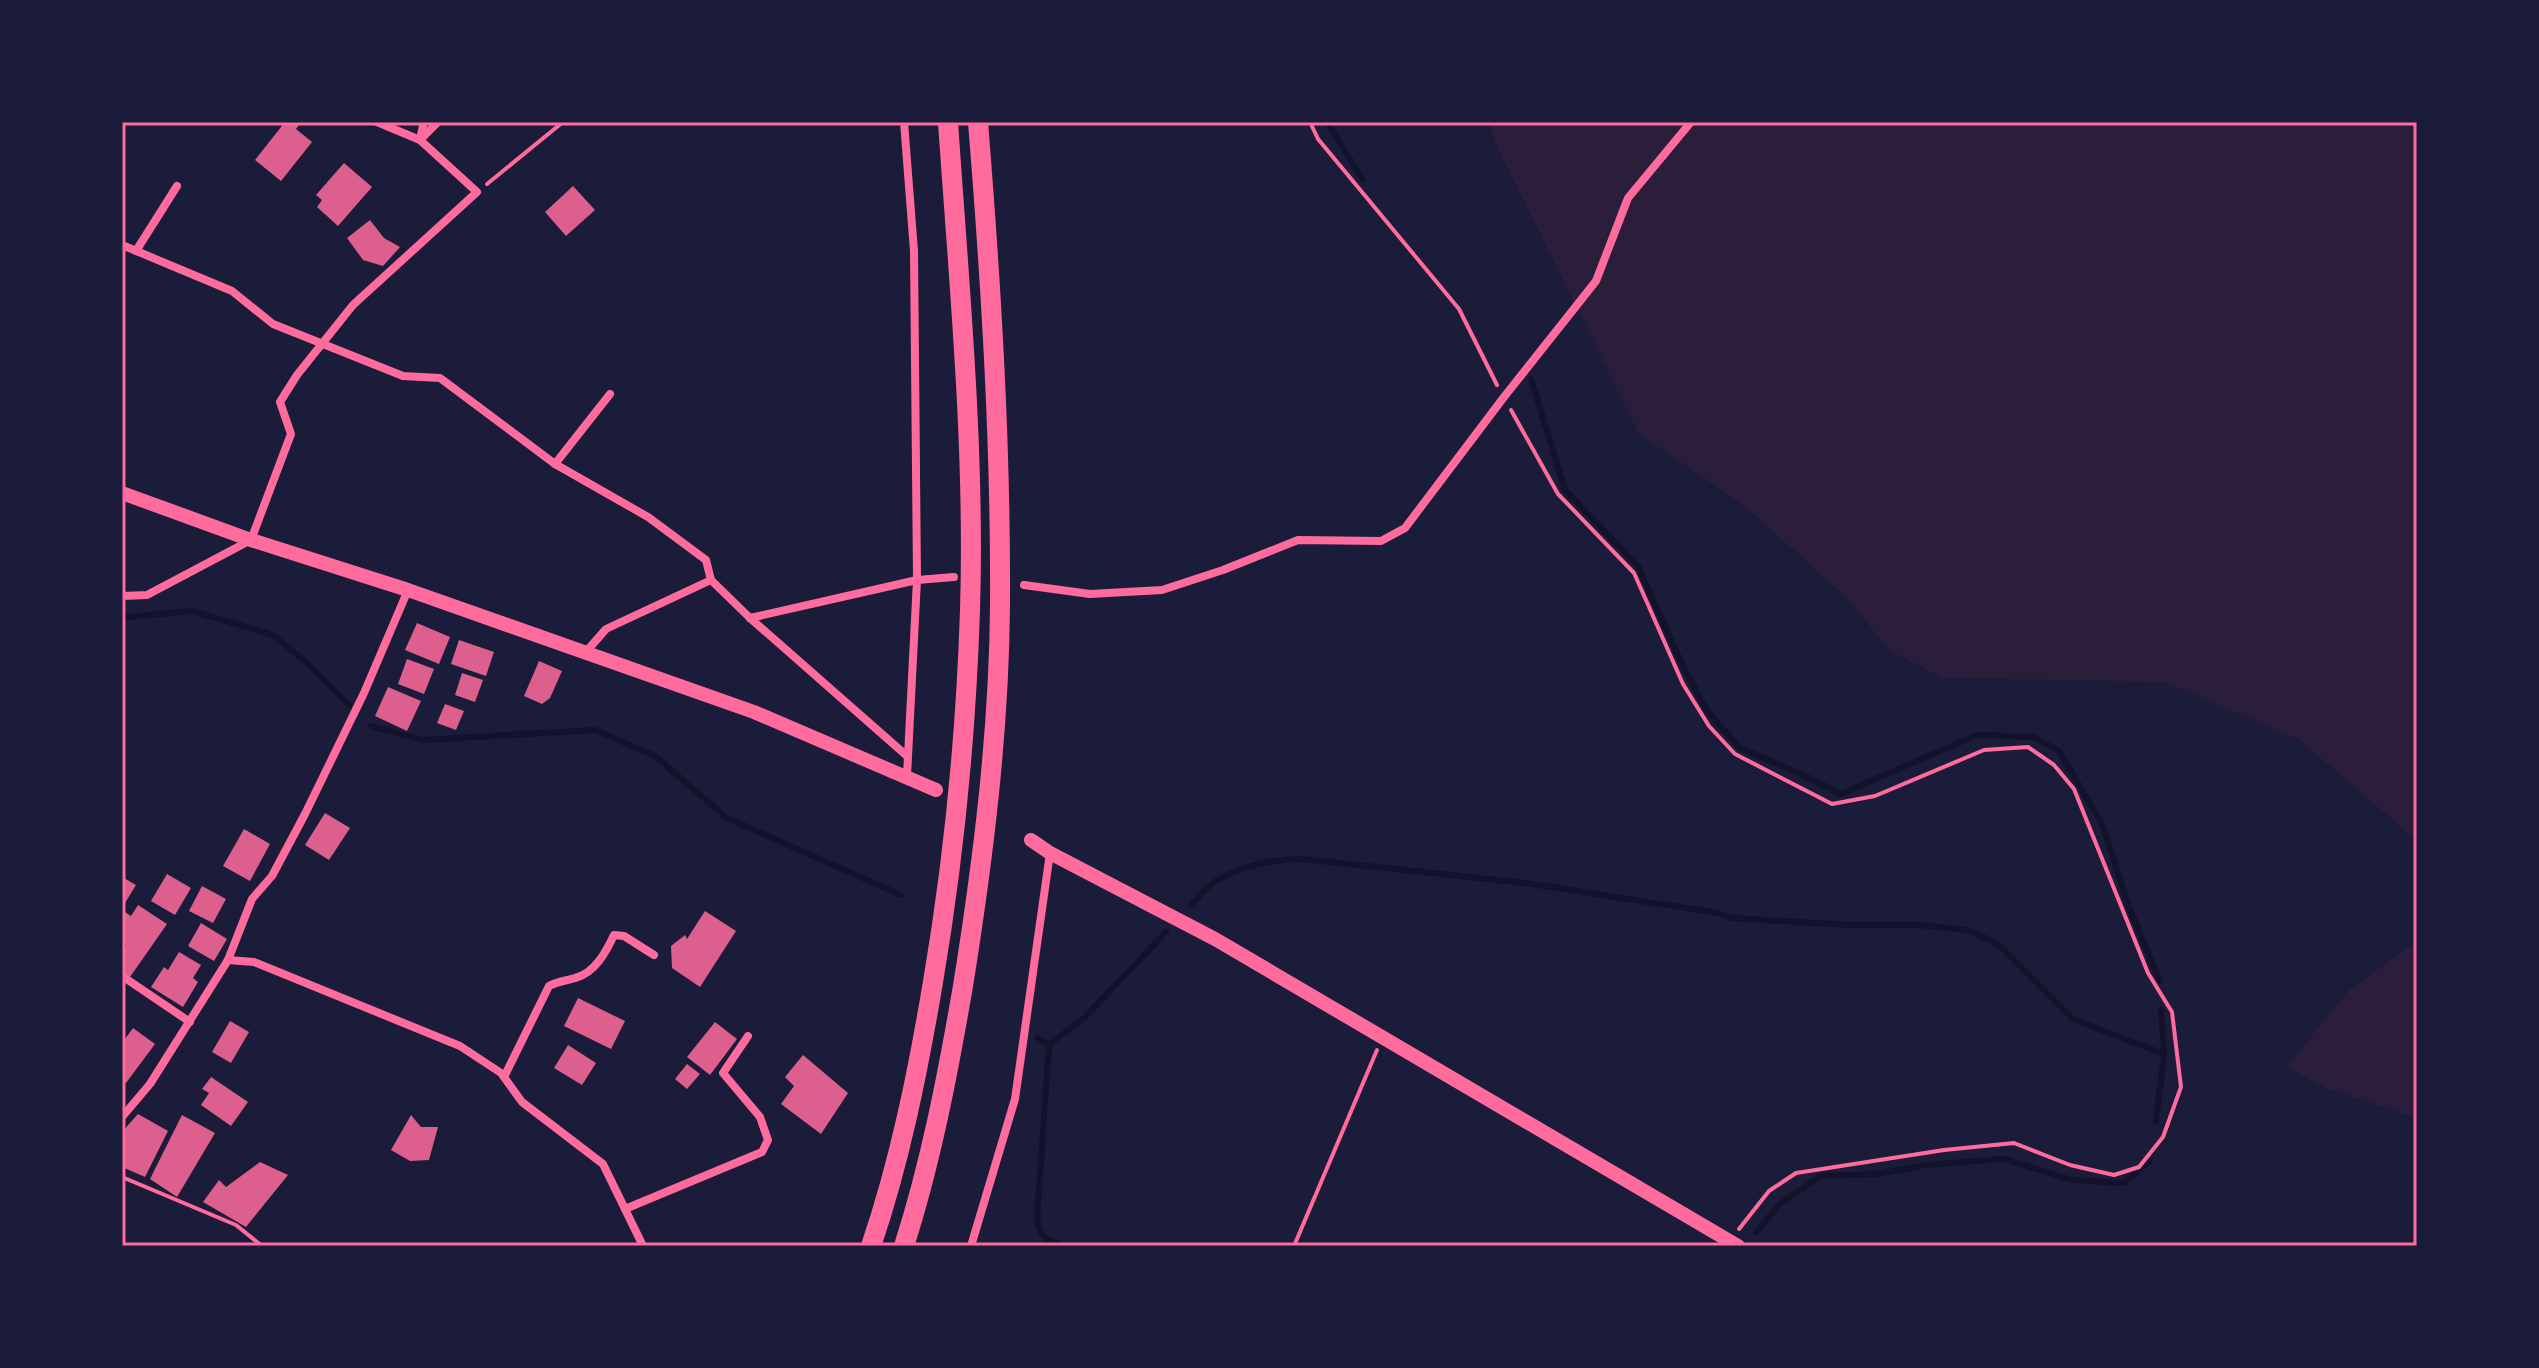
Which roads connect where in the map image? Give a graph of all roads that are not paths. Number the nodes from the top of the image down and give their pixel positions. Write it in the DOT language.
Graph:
graph roads {
  1 [pos="377,122"];
  2 [pos="424,122"];
  3 [pos="438,122"];
  4 [pos="904,122"];
  5 [pos="948,122"];
  6 [pos="978,122"];
  7 [pos="1691,122"];
  8 [pos="420,140"];
  9 [pos="177,186"];
  10 [pos="122,245"];
  11 [pos="136,251"];
  12 [pos="325,343"];
  13 [pos="610,394"];
  14 [pos="555,464"];
  15 [pos="122,493"];
  16 [pos="251,540"];
  17 [pos="954,577"];
  18 [pos="711,580"];
  19 [pos="917,580"];
  20 [pos="1024,585"];
  21 [pos="408,590"];
  22 [pos="122,596"];
  23 [pos="750,618"];
  24 [pos="585,653"];
  25 [pos="907,756"];
  26 [pos="907,776"];
  27 [pos="936,790"];
  28 [pos="1031,840"];
  29 [pos="1050,853"];
  30 [pos="654,955"];
  31 [pos="228,960"];
  32 [pos="122,976"];
  33 [pos="190,1022"];
  34 [pos="748,1036"];
  35 [pos="504,1077"];
  36 [pos="122,1117"];
  37 [pos="625,1209"];
  38 [pos="1732,1244"];
  39 [pos="643,1246"];
  40 [pos="871,1246"];
  41 [pos="904,1246"];
  42 [pos="971,1246"];
  1 -- 8 [label="street"];
  2 -- 8 [label="street"];
  3 -- 8 [label="street"];
  4 -- 19 [label="street"];
  5 -- 40 [label="highway"];
  6 -- 41 [label="highway"];
  7 -- 20 [label="street"];
  8 -- 12 [label="street"];
  9 -- 11 [label="street"];
  10 -- 11 [label="street"];
  11 -- 12 [label="street"];
  12 -- 14 [label="street"];
  12 -- 16 [label="street"];
  13 -- 14 [label="street"];
  14 -- 18 [label="street"];
  15 -- 16 [label="street"];
  16 -- 21 [label="street"];
  16 -- 22 [label="street"];
  17 -- 19 [label="street"];
  18 -- 23 [label="street"];
  18 -- 24 [label="street"];
  19 -- 23 [label="street"];
  19 -- 25 [label="street"];
  21 -- 24 [label="street"];
  21 -- 31 [label="street"];
  23 -- 25 [label="street"];
  24 -- 26 [label="street"];
  25 -- 26 [label="street"];
  26 -- 27 [label="street"];
  28 -- 29 [label="street"];
  29 -- 38 [label="street"];
  29 -- 42 [label="street"];
  30 -- 35 [label="street"];
  31 -- 33 [label="street"];
  31 -- 35 [label="street"];
  32 -- 33 [label="street"];
  33 -- 36 [label="street"];
  34 -- 37 [label="street"];
  35 -- 37 [label="street"];
  37 -- 39 [label="street"];
}
